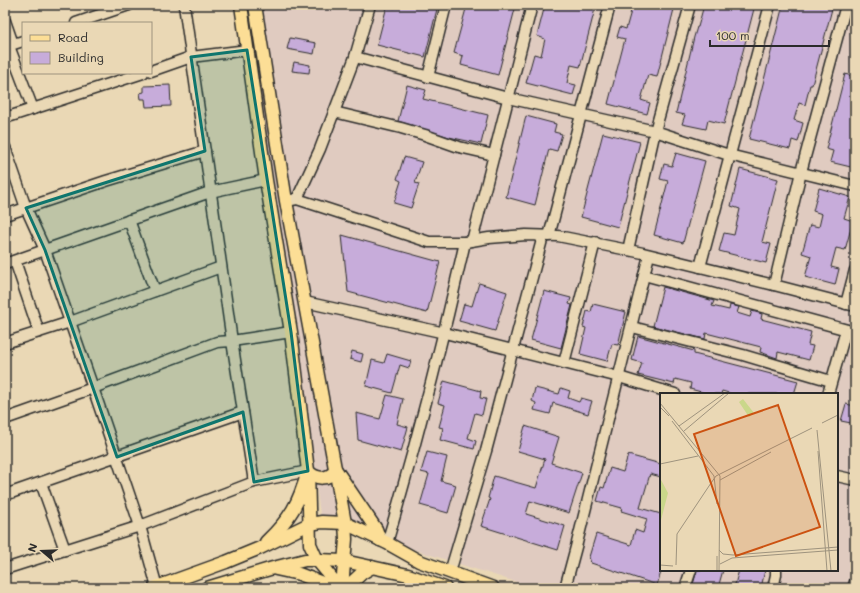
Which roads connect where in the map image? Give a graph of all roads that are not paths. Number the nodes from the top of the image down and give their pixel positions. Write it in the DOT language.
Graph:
graph roads {
  1 [pos="129,5"];
  2 [pos="184,5"];
  3 [pos="241,5"];
  4 [pos="255,5"];
  5 [pos="370,5"];
  6 [pos="446,5"];
  7 [pos="532,5"];
  8 [pos="610,5"];
  9 [pos="690,5"];
  10 [pos="770,5"];
  11 [pos="846,5"];
  12 [pos="5,21"];
  13 [pos="79,22"];
  14 [pos="13,44"];
  15 [pos="248,50"];
  16 [pos="191,57"];
  17 [pos="355,57"];
  18 [pos="152,70"];
  19 [pos="22,72"];
  20 [pos="23,74"];
  21 [pos="140,74"];
  22 [pos="428,77"];
  23 [pos="508,98"];
  24 [pos="34,109"];
  25 [pos="334,112"];
  26 [pos="582,115"];
  27 [pos="5,118"];
  28 [pos="655,131"];
  29 [pos="204,151"];
  30 [pos="6,154"];
  31 [pos="494,155"];
  32 [pos="729,155"];
  33 [pos="801,172"];
  34 [pos="266,180"];
  35 [pos="855,186"];
  36 [pos="210,192"];
  37 [pos="292,200"];
  38 [pos="26,208"];
  39 [pos="5,215"];
  40 [pos="129,220"];
  41 [pos="546,236"];
  42 [pos="469,242"];
  43 [pos="595,242"];
  44 [pos="45,250"];
  45 [pos="628,250"];
  46 [pos="649,255"];
  47 [pos="15,261"];
  48 [pos="5,264"];
  49 [pos="221,267"];
  50 [pos="700,267"];
  51 [pos="855,270"];
  52 [pos="644,275"];
  53 [pos="774,285"];
  54 [pos="155,291"];
  55 [pos="305,302"];
  56 [pos="850,305"];
  57 [pos="70,322"];
  58 [pos="632,327"];
  59 [pos="851,331"];
  60 [pos="39,332"];
  61 [pos="291,332"];
  62 [pos="444,333"];
  63 [pos="232,341"];
  64 [pos="5,343"];
  65 [pos="512,351"];
  66 [pos="564,364"];
  67 [pos="619,377"];
  68 [pos="832,382"];
  69 [pos="93,388"];
  70 [pos="672,393"];
  71 [pos="828,393"];
  72 [pos="243,412"];
  73 [pos="5,419"];
  74 [pos="117,457"];
  75 [pos="336,470"];
  76 [pos="308,471"];
  77 [pos="838,476"];
  78 [pos="855,480"];
  79 [pos="254,482"];
  80 [pos="41,483"];
  81 [pos="5,495"];
  82 [pos="345,523"];
  83 [pos="310,524"];
  84 [pos="140,526"];
  85 [pos="384,542"];
  86 [pos="260,548"];
  87 [pos="65,550"];
  88 [pos="317,560"];
  89 [pos="344,561"];
  90 [pos="372,567"];
  91 [pos="273,568"];
  92 [pos="5,569"];
  93 [pos="691,571"];
  94 [pos="776,571"];
  95 [pos="450,572"];
  96 [pos="855,582"];
  97 [pos="155,587"];
  98 [pos="207,588"];
  99 [pos="336,588"];
  100 [pos="341,588"];
  101 [pos="346,588"];
  102 [pos="445,588"];
  103 [pos="493,588"];
  104 [pos="564,588"];
  105 [pos="685,588"];
  106 [pos="773,588"];
  107 [pos="853,588"];
  1 -- 13 [label="street"];
  2 -- 16 [label="street"];
  3 -- 15 [label="main road"];
  4 -- 37 [label="main road"];
  5 -- 17 [label="street"];
  6 -- 22 [label="street"];
  7 -- 23 [label="street"];
  8 -- 26 [label="street"];
  9 -- 28 [label="street"];
  10 -- 32 [label="street"];
  11 -- 33 [label="street"];
  12 -- 14 [label="street"];
  14 -- 19 [label="street"];
  15 -- 16 [label="street"];
  15 -- 34 [label="main road"];
  16 -- 18 [label="street"];
  16 -- 29 [label="street"];
  17 -- 22 [label="street"];
  17 -- 25 [label="street"];
  20 -- 24 [label="street"];
  21 -- 24 [label="street"];
  22 -- 23 [label="street"];
  23 -- 26 [label="street"];
  23 -- 31 [label="street"];
  24 -- 27 [label="street"];
  25 -- 31 [label="street"];
  25 -- 37 [label="street"];
  26 -- 28 [label="street"];
  26 -- 41 [label="street"];
  28 -- 32 [label="street"];
  28 -- 45 [label="street"];
  29 -- 36 [label="street"];
  29 -- 38 [label="street"];
  30 -- 38 [label="street"];
  31 -- 42 [label="street"];
  32 -- 33 [label="street"];
  32 -- 50 [label="street"];
  33 -- 35 [label="street"];
  33 -- 53 [label="street"];
  34 -- 36 [label="street"];
  34 -- 61 [label="main road"];
  36 -- 40 [label="street"];
  36 -- 49 [label="street"];
  37 -- 42 [label="street"];
  37 -- 55 [label="main road"];
  38 -- 39 [label="street"];
  38 -- 44 [label="street"];
  40 -- 44 [label="street"];
  40 -- 54 [label="street"];
  41 -- 42 [label="street"];
  41 -- 43 [label="street"];
  41 -- 65 [label="street"];
  42 -- 62 [label="street"];
  43 -- 45 [label="street"];
  43 -- 66 [label="street"];
  44 -- 47 [label="street"];
  44 -- 57 [label="street"];
  45 -- 46 [label="street"];
  46 -- 50 [label="street"];
  46 -- 52 [label="street"];
  47 -- 48 [label="street"];
  47 -- 60 [label="street"];
  49 -- 54 [label="street"];
  49 -- 63 [label="street"];
  50 -- 53 [label="street"];
  51 -- 56 [label="street"];
  52 -- 58 [label="street"];
  52 -- 59 [label="street"];
  53 -- 56 [label="street"];
  54 -- 57 [label="street"];
  55 -- 62 [label="street"];
  55 -- 75 [label="main road"];
  57 -- 60 [label="street"];
  57 -- 69 [label="street"];
  58 -- 67 [label="street"];
  58 -- 68 [label="street"];
  59 -- 68 [label="street"];
  60 -- 64 [label="street"];
  61 -- 63 [label="street"];
  61 -- 76 [label="main road"];
  62 -- 65 [label="street"];
  62 -- 85 [label="street"];
  63 -- 69 [label="street"];
  63 -- 72 [label="street"];
  65 -- 66 [label="street"];
  65 -- 95 [label="street"];
  66 -- 67 [label="street"];
  67 -- 70 [label="street"];
  67 -- 104 [label="street"];
  68 -- 71 [label="street"];
  69 -- 73 [label="street"];
  69 -- 74 [label="street"];
  72 -- 74 [label="street"];
  72 -- 79 [label="street"];
  74 -- 80 [label="street"];
  74 -- 84 [label="street"];
  75 -- 76 [label="main road"];
  75 -- 82 [label="main road"];
  75 -- 85 [label="main road"];
  76 -- 79 [label="street"];
  76 -- 83 [label="main road"];
  76 -- 86 [label="main road"];
  77 -- 78 [label="street"];
  79 -- 84 [label="street"];
  80 -- 81 [label="street"];
  80 -- 87 [label="street"];
  82 -- 83 [label="main road"];
  82 -- 85 [label="main road"];
  82 -- 89 [label="main road"];
  83 -- 86 [label="main road"];
  83 -- 88 [label="main road"];
  84 -- 87 [label="street"];
  84 -- 97 [label="street"];
  85 -- 95 [label="main road"];
  86 -- 97 [label="main road"];
  87 -- 92 [label="street"];
  88 -- 89 [label="main road"];
  88 -- 91 [label="main road"];
  88 -- 100 [label="main road"];
  89 -- 90 [label="main road"];
  89 -- 100 [label="main road"];
  90 -- 101 [label="main road"];
  90 -- 102 [label="main road"];
  91 -- 98 [label="main road"];
  91 -- 99 [label="main road"];
  93 -- 105 [label="street"];
  94 -- 106 [label="street"];
  95 -- 103 [label="main road"];
  96 -- 107 [label="street"];
}
